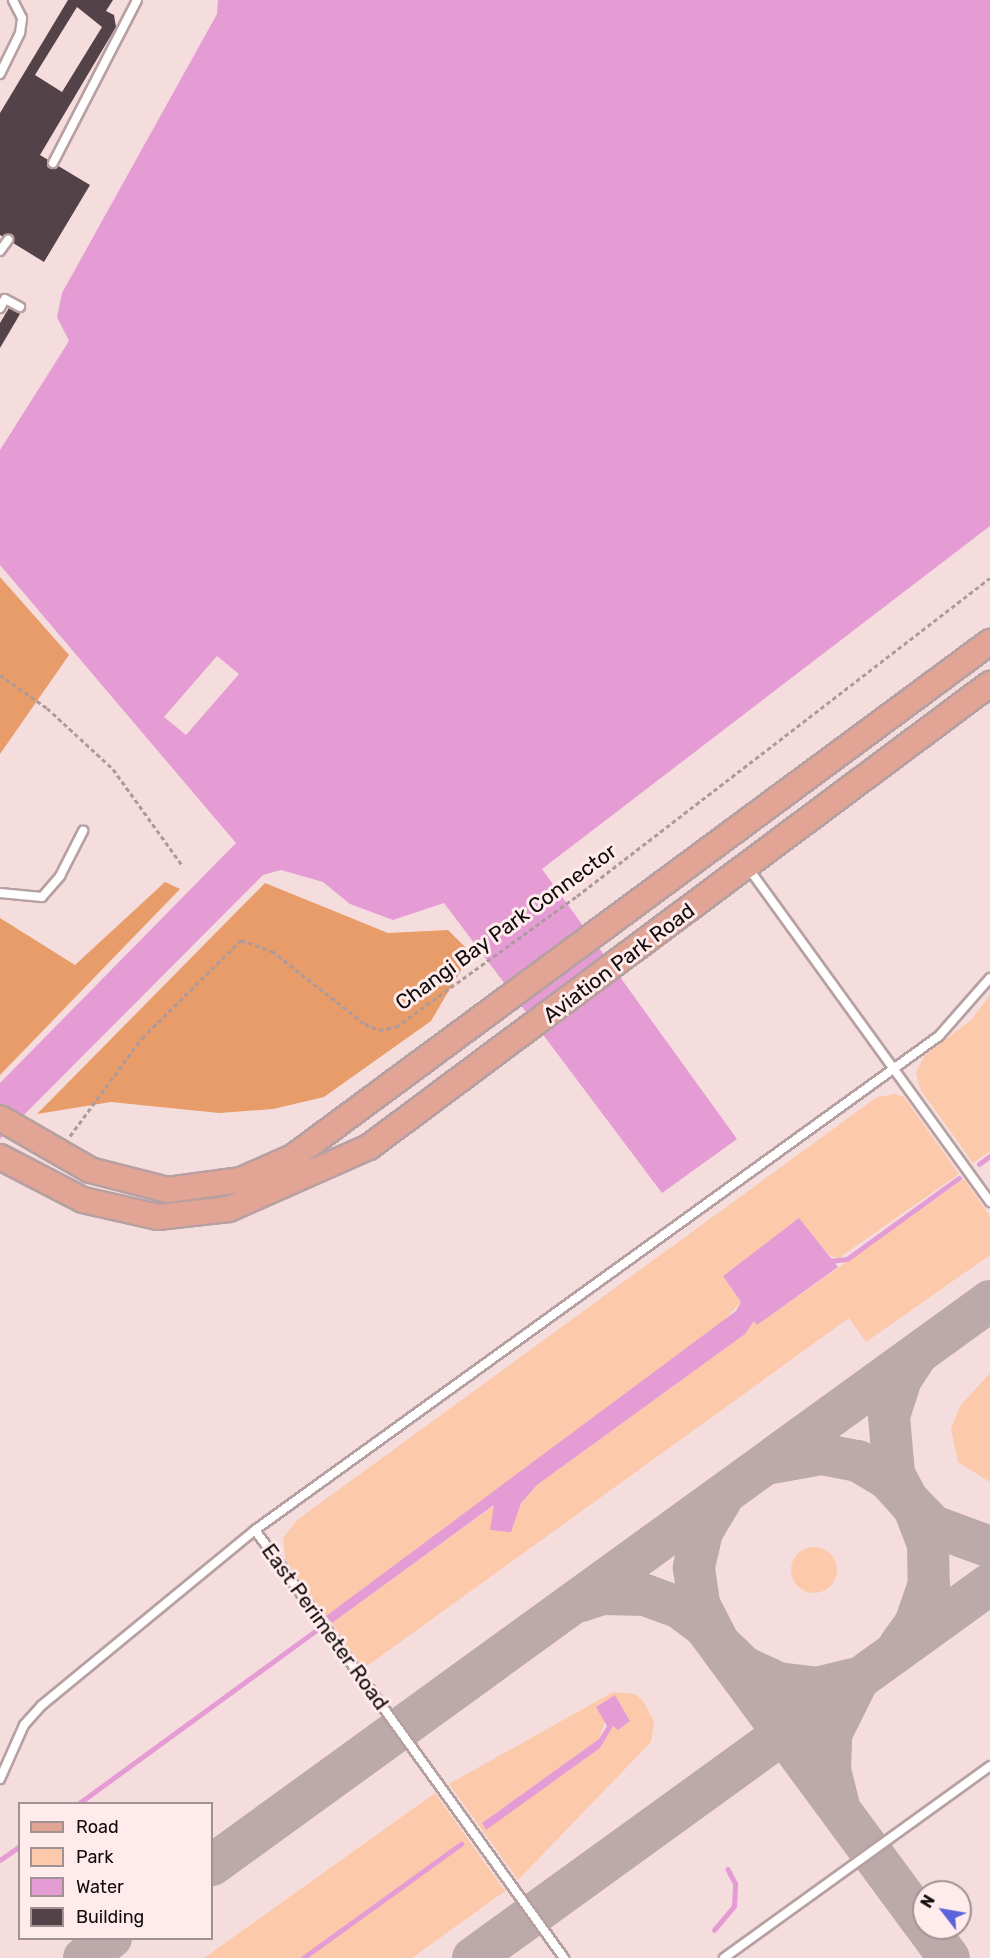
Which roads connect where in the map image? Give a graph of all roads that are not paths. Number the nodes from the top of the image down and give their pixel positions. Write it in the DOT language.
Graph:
graph roads {
  1 [pos="13,0"];
  2 [pos="137,0"];
  3 [pos="0,74"];
  4 [pos="53,163"];
  5 [pos="8,240"];
  6 [pos="0,250"];
  7 [pos="20,307"];
  8 [pos="0,308"];
  9 [pos="990,642"];
  10 [pos="990,684"];
  11 [pos="83,831"];
  12 [pos="748,868"];
  13 [pos="0,893"];
  14 [pos="990,978"];
  15 [pos="894,1070"];
  16 [pos="0,1118"];
  17 [pos="2,1158"];
  18 [pos="990,1202"];
  19 [pos="255,1530"];
  20 [pos="990,1766"];
  21 [pos="0,1779"];
  22 [pos="564,1958"];
  23 [pos="724,1958"];
  1 -- 3 [label="lane"];
  2 -- 4 [label="lane"];
  5 -- 6 [label="lane"];
  7 -- 8 [label="lane"];
  9 -- 16 [label="main road, Aviation Park Road"];
  10 -- 12 [label="main road, Aviation Park Road"];
  11 -- 13 [label="lane"];
  12 -- 15 [label="lane"];
  12 -- 17 [label="main road, Aviation Park Road"];
  14 -- 15 [label="lane"];
  15 -- 18 [label="lane"];
  15 -- 19 [label="lane"];
  19 -- 21 [label="lane, East Perimeter Road"];
  19 -- 22 [label="lane, East Perimeter Road"];
  20 -- 23 [label="lane"];
}
